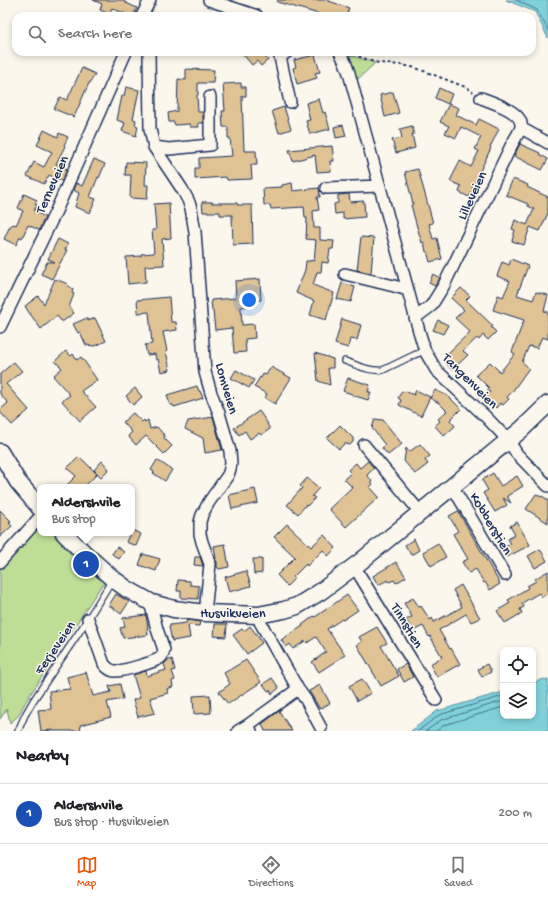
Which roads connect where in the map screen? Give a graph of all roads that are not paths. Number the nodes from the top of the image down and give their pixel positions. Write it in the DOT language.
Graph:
graph roads {
  1 [pos="150,0"];
  2 [pos="209,0"];
  3 [pos="144,12"];
  4 [pos="245,12"];
  5 [pos="124,56"];
  6 [pos="148,56"];
  7 [pos="281,56"];
  8 [pos="342,56"];
  9 [pos="210,97"];
  10 [pos="481,98"];
  11 [pos="290,102"];
  12 [pos="521,128"];
  13 [pos="548,143"];
  14 [pos="154,147"];
  15 [pos="380,186"];
  16 [pos="326,188"];
  17 [pos="345,274"];
  18 [pos="408,290"];
  19 [pos="416,318"];
  20 [pos="0,327"];
  21 [pos="425,351"];
  22 [pos="345,361"];
  23 [pos="548,404"];
  24 [pos="508,440"];
  25 [pos="364,445"];
  26 [pos="0,452"];
  27 [pos="452,486"];
  28 [pos="548,486"];
  29 [pos="37,504"];
  30 [pos="420,512"];
  31 [pos="37,520"];
  32 [pos="67,536"];
  33 [pos="0,562"];
  34 [pos="354,566"];
  35 [pos="505,575"];
  36 [pos="112,578"];
  37 [pos="152,602"];
  38 [pos="205,613"];
  39 [pos="258,615"];
  40 [pos="88,619"];
  41 [pos="298,689"];
  42 [pos="436,700"];
  43 [pos="249,728"];
  44 [pos="321,728"];
  45 [pos="18,731"];
  46 [pos="238,731"];
  1 -- 3 [label="street"];
  2 -- 4 [label="street"];
  5 -- 20 [label="street, Terneveien"];
  6 -- 14 [label="street, Lomveien"];
  7 -- 11 [label="street"];
  8 -- 15 [label="street, Tangenveien"];
  9 -- 14 [label="street"];
  10 -- 12 [label="street"];
  12 -- 13 [label="street"];
  12 -- 19 [label="street, Lilleveien"];
  14 -- 38 [label="street, Lomveien"];
  15 -- 16 [label="street"];
  15 -- 18 [label="street, Tangenveien"];
  17 -- 18 [label="street"];
  18 -- 19 [label="street, Tangenveien"];
  19 -- 21 [label="street, Tangenveien"];
  21 -- 22 [label="lane"];
  21 -- 24 [label="street, Tangenveien"];
  23 -- 24 [label="main road, Husvikveien"];
  24 -- 27 [label="main road, Husvikveien"];
  24 -- 28 [label="street, Tangenveien"];
  25 -- 30 [label="street"];
  26 -- 29 [label="main road"];
  27 -- 30 [label="main road, Husvikveien"];
  27 -- 35 [label="street, Kobberstien"];
  30 -- 34 [label="main road, Husvikveien"];
  31 -- 33 [label="street"];
  32 -- 36 [label="main road, Husvikveien"];
  34 -- 39 [label="main road, Husvikveien"];
  34 -- 42 [label="street, Tinnstien"];
  36 -- 37 [label="main road, Husvikveien"];
  36 -- 40 [label="lane, Ferjeveien"];
  37 -- 38 [label="main road, Husvikveien"];
  37 -- 40 [label="street"];
  38 -- 39 [label="main road, Husvikveien"];
  39 -- 41 [label="street"];
  40 -- 45 [label="lane, Ferjeveien"];
  41 -- 43 [label="street"];
  41 -- 44 [label="street"];
  43 -- 46 [label="street"];
}
